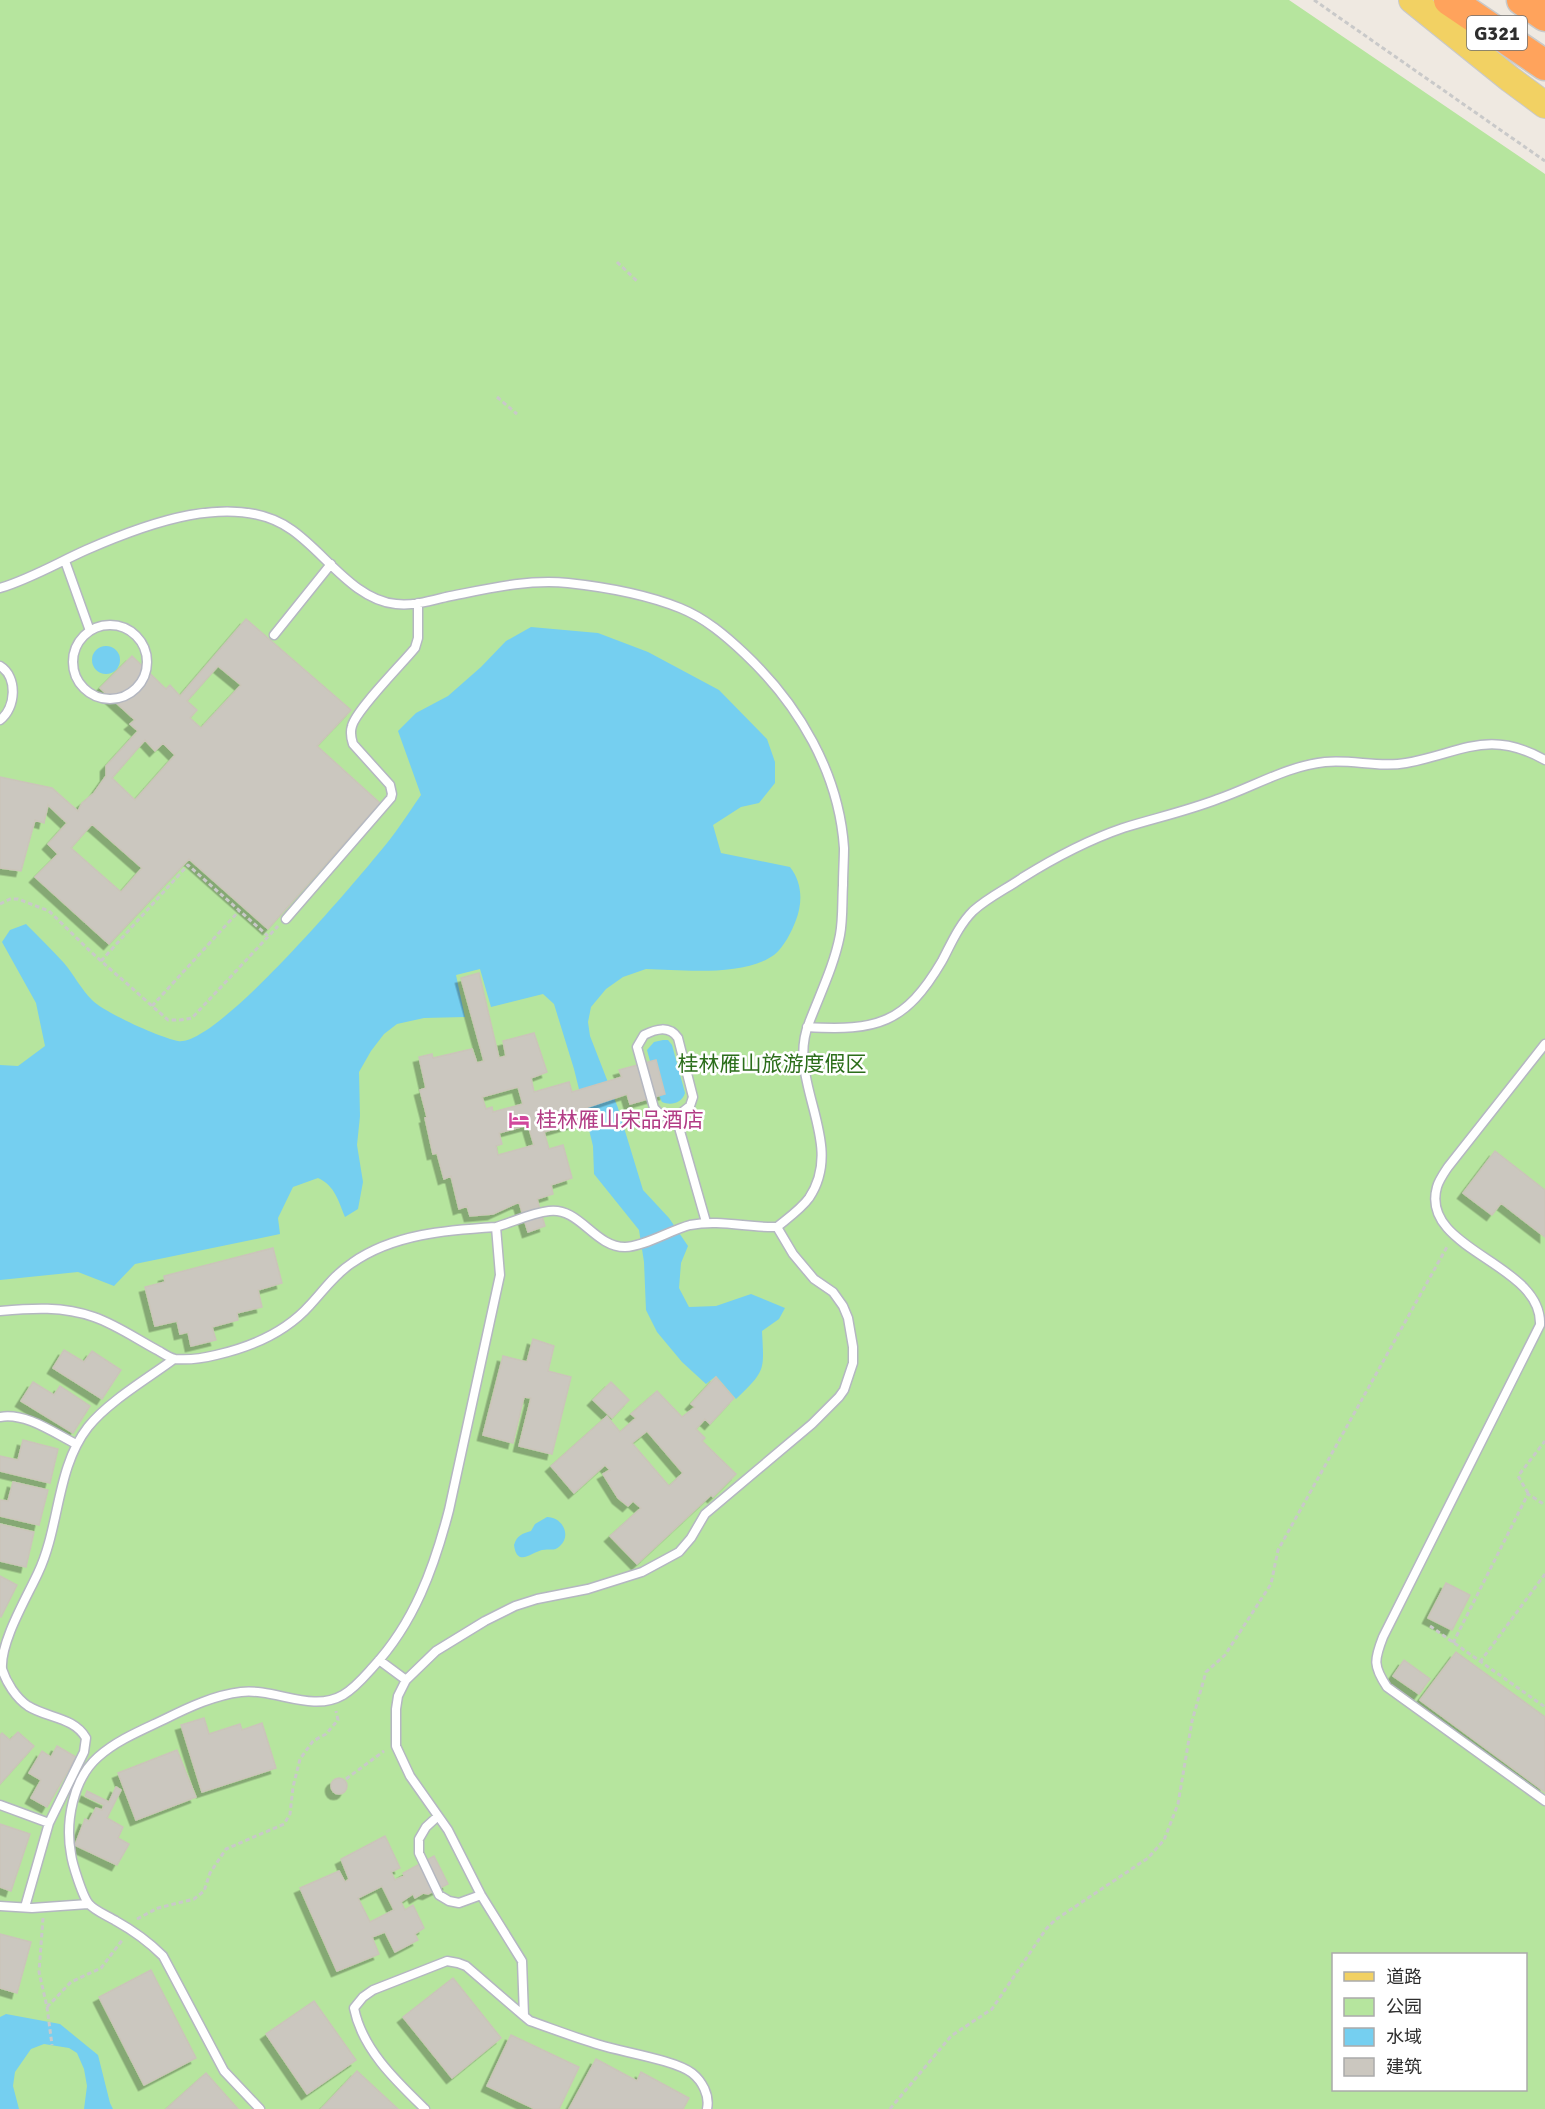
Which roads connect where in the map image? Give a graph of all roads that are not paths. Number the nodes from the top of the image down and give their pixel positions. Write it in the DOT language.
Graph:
graph roads {
  1 [pos="1412,0"];
  2 [pos="1449,0"];
  3 [pos="1522,0"];
  4 [pos="1545,16"];
  5 [pos="1545,65"];
  6 [pos="1545,105"];
  7 [pos="65,561"];
  8 [pos="331,564"];
  9 [pos="0,588"];
  10 [pos="418,603"];
  11 [pos="90,631"];
  12 [pos="274,635"];
  13 [pos="0,666"];
  14 [pos="0,720"];
  15 [pos="1545,760"];
  16 [pos="286,919"];
  17 [pos="807,1027"];
  18 [pos="1545,1044"];
  19 [pos="676,1117"];
  20 [pos="706,1222"];
  21 [pos="496,1227"];
  22 [pos="777,1227"];
  23 [pos="0,1311"];
  24 [pos="174,1359"];
  25 [pos="0,1417"];
  26 [pos="76,1444"];
  27 [pos="379,1660"];
  28 [pos="406,1680"];
  29 [pos="1545,1801"];
  30 [pos="0,1804"];
  31 [pos="438,1816"];
  32 [pos="49,1823"];
  33 [pos="481,1894"];
  34 [pos="88,1904"];
  35 [pos="0,1906"];
  36 [pos="25,1907"];
  37 [pos="524,2016"];
  38 [pos="260,2109"];
  39 [pos="425,2109"];
  40 [pos="707,2109"];
  1 -- 6 [label="main road"];
  2 -- 5 [label="highway, G321"];
  3 -- 4 [label="highway, G321"];
  7 -- 8 [label="lane"];
  7 -- 9 [label="lane"];
  7 -- 11 [label="lane"];
  8 -- 10 [label="lane"];
  8 -- 12 [label="lane"];
  10 -- 16 [label="lane"];
  10 -- 17 [label="lane"];
  11 -- 11 [label="lane"];
  13 -- 14 [label="lane"];
  15 -- 17 [label="lane"];
  17 -- 22 [label="lane"];
  18 -- 29 [label="lane"];
  19 -- 19 [label="lane"];
  19 -- 20 [label="lane"];
  20 -- 21 [label="lane"];
  20 -- 22 [label="lane"];
  21 -- 24 [label="lane"];
  21 -- 27 [label="lane"];
  22 -- 28 [label="lane"];
  23 -- 24 [label="lane"];
  24 -- 26 [label="lane"];
  25 -- 26 [label="lane"];
  26 -- 32 [label="lane"];
  27 -- 28 [label="lane"];
  27 -- 34 [label="lane"];
  28 -- 31 [label="lane"];
  30 -- 32 [label="lane"];
  31 -- 33 [label="lane"];
  31 -- 33 [label="lane"];
  32 -- 36 [label="lane"];
  33 -- 37 [label="lane"];
  34 -- 36 [label="lane"];
  34 -- 38 [label="lane"];
  35 -- 36 [label="lane"];
  37 -- 39 [label="lane"];
  37 -- 40 [label="lane"];
}
